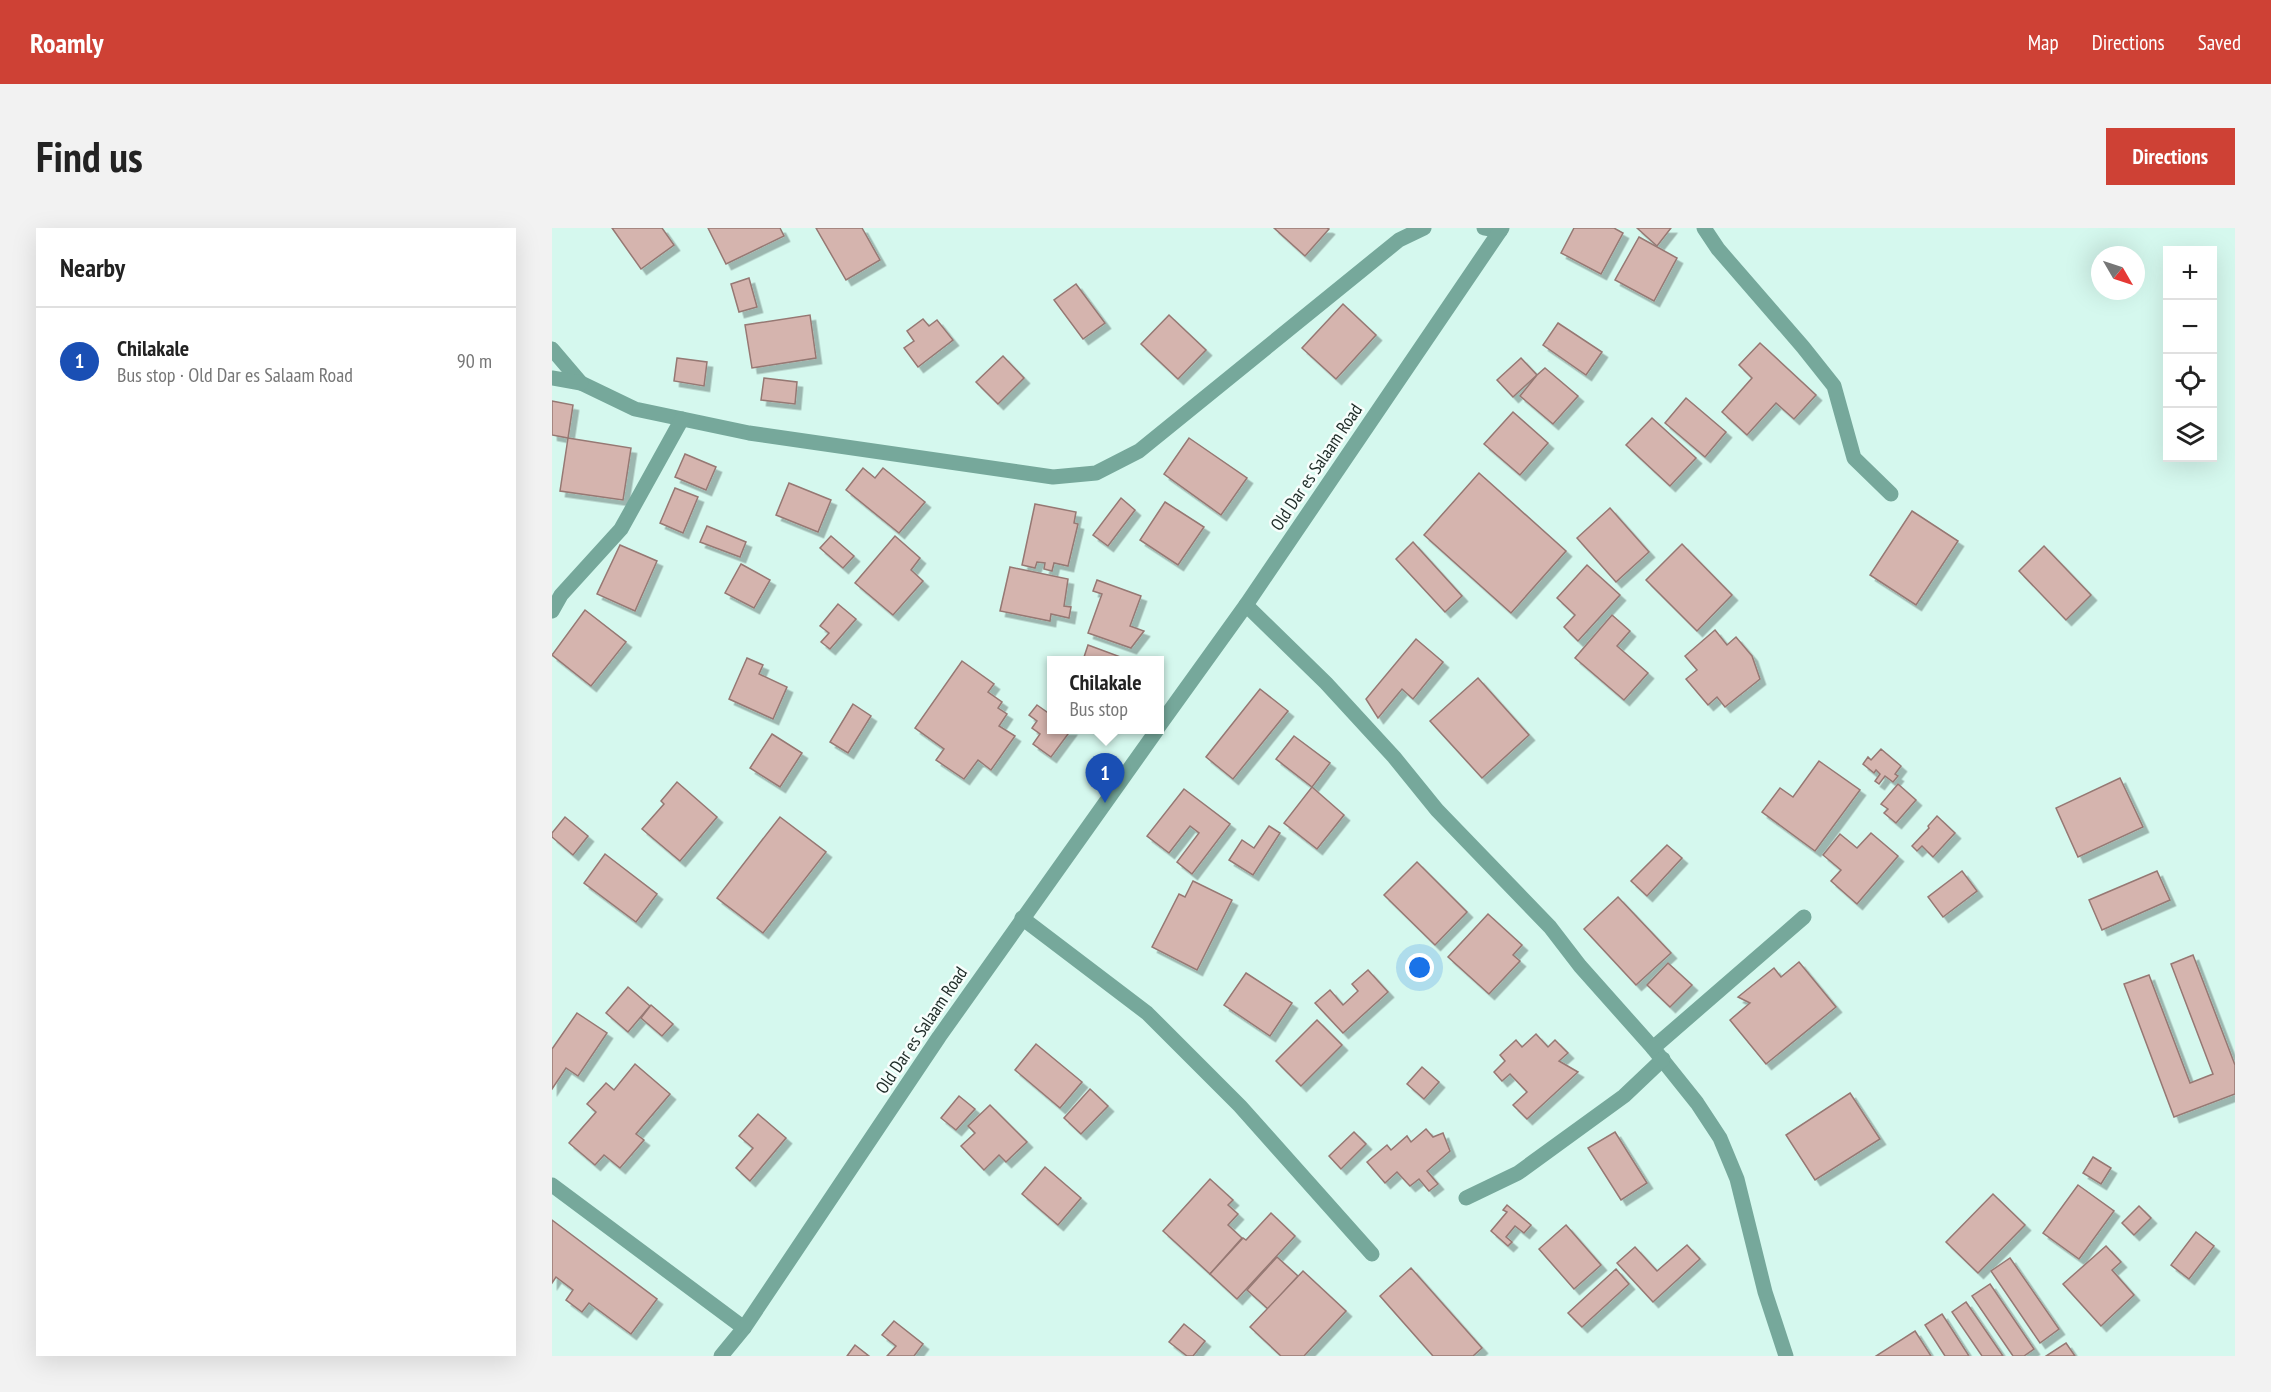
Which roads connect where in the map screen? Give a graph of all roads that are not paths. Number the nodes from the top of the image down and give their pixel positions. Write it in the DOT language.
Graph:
graph roads {
  1 [pos="1424,228"];
  2 [pos="1484,228"];
  3 [pos="1704,228"];
  4 [pos="1501,230"];
  5 [pos="552,349"];
  6 [pos="552,378"];
  7 [pos="581,383"];
  8 [pos="682,419"];
  9 [pos="1891,494"];
  10 [pos="1246,605"];
  11 [pos="552,611"];
  12 [pos="1164,720"];
  13 [pos="1154,734"];
  14 [pos="1804,917"];
  15 [pos="1022,918"];
  16 [pos="1658,1053"];
  17 [pos="552,1185"];
  18 [pos="1466,1197"];
  19 [pos="1372,1254"];
  20 [pos="744,1328"];
  21 [pos="721,1356"];
  22 [pos="1786,1356"];
  1 -- 8 [label="street"];
  2 -- 4 [label="street"];
  3 -- 9 [label="street"];
  4 -- 10 [label="street, Old Dar es Salaam Road"];
  5 -- 7 [label="street"];
  6 -- 7 [label="street"];
  7 -- 8 [label="street"];
  8 -- 11 [label="street"];
  10 -- 12 [label="street, Old Dar es Salaam Road"];
  10 -- 16 [label="street"];
  13 -- 15 [label="street, Old Dar es Salaam Road"];
  14 -- 16 [label="street"];
  15 -- 19 [label="street"];
  15 -- 20 [label="street, Old Dar es Salaam Road"];
  16 -- 18 [label="street"];
  16 -- 22 [label="street"];
  17 -- 20 [label="street"];
  20 -- 21 [label="street, Old Dar es Salaam Road"];
}
